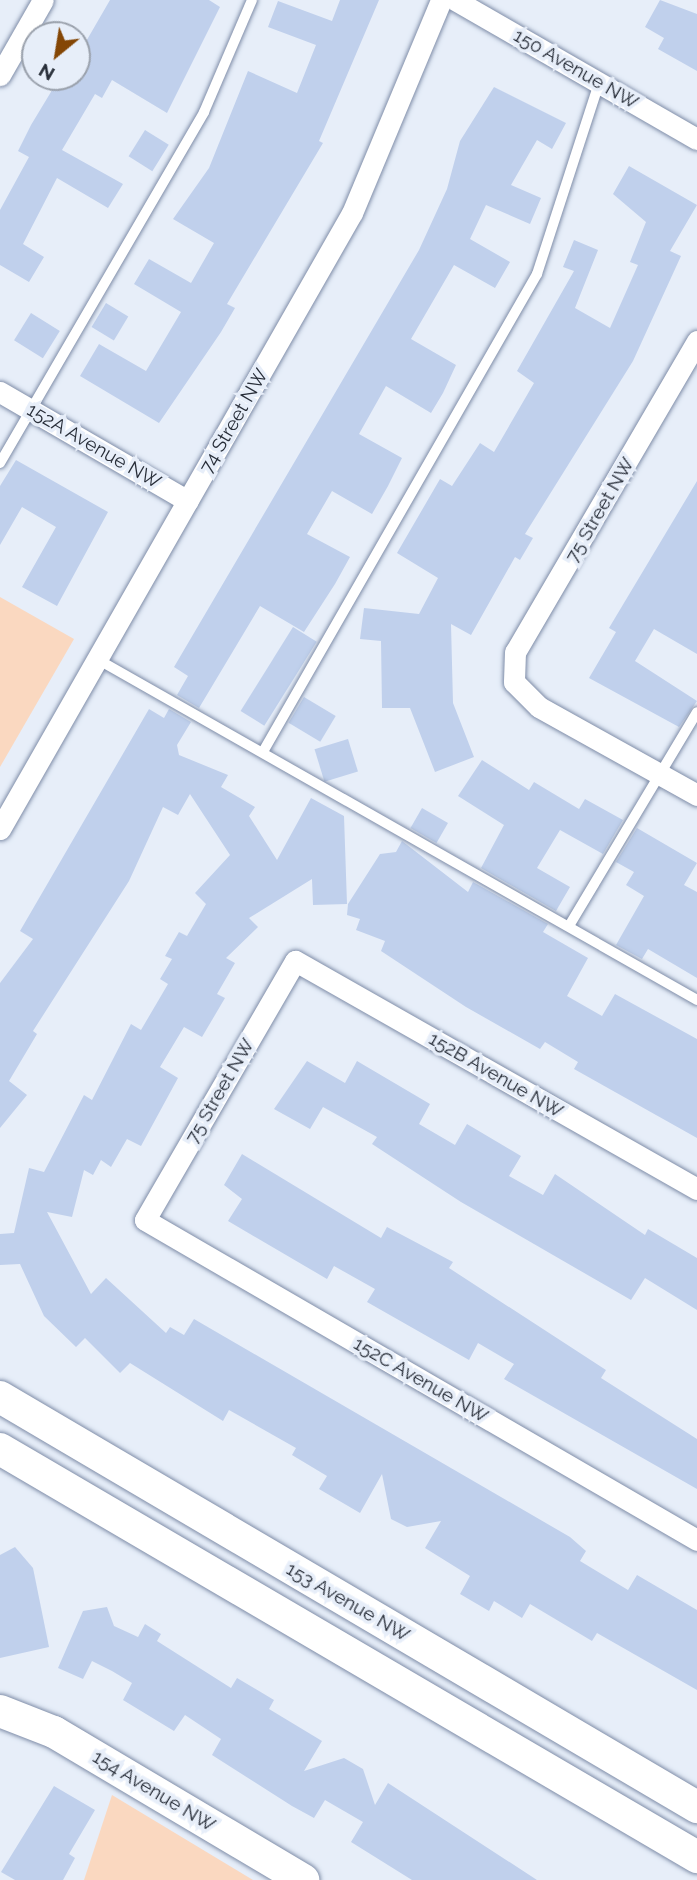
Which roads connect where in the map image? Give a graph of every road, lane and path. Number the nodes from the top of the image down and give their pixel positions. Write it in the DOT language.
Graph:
graph roads {
  1 [pos="43,0"];
  2 [pos="252,0"];
  3 [pos="441,0"];
  4 [pos="455,0"];
  5 [pos="0,75"];
  6 [pos="599,83"];
  7 [pos="697,139"];
  8 [pos="697,341"];
  9 [pos="0,392"];
  10 [pos="31,410"];
  11 [pos="0,463"];
  12 [pos="188,501"];
  13 [pos="97,659"];
  14 [pos="697,712"];
  15 [pos="264,750"];
  16 [pos="663,775"];
  17 [pos="697,795"];
  18 [pos="0,829"];
  19 [pos="569,926"];
  20 [pos="295,961"];
  21 [pos="697,1000"];
  22 [pos="697,1189"];
  23 [pos="145,1220"];
  24 [pos="0,1397"];
  25 [pos="0,1449"];
  26 [pos="697,1540"];
  27 [pos="0,1711"];
  28 [pos="697,1807"];
  29 [pos="697,1857"];
  30 [pos="303,1880"];
  1 -- 5 [label="street"];
  2 -- 10 [label="lane"];
  3 -- 12 [label="street, 74 Street NW"];
  4 -- 6 [label="street, 150 Avenue NW"];
  6 -- 7 [label="street, 150 Avenue NW"];
  6 -- 15 [label="lane"];
  8 -- 16 [label="street, 75 Street NW"];
  9 -- 10 [label="street, 152A Avenue NW"];
  10 -- 11 [label="lane"];
  10 -- 12 [label="street, 152A Avenue NW"];
  12 -- 13 [label="street, 74 Street NW"];
  13 -- 15 [label="lane"];
  13 -- 18 [label="street, 74 Street NW"];
  14 -- 16 [label="lane"];
  15 -- 19 [label="lane"];
  16 -- 17 [label="street"];
  16 -- 19 [label="lane"];
  19 -- 21 [label="lane"];
  20 -- 22 [label="street, 152B Avenue NW"];
  20 -- 23 [label="street, 75 Street NW"];
  23 -- 26 [label="street, 152C Avenue NW"];
  24 -- 28 [label="main road, 153 Avenue NW"];
  25 -- 29 [label="main road"];
  27 -- 30 [label="main road, 154 Avenue NW"];
}
